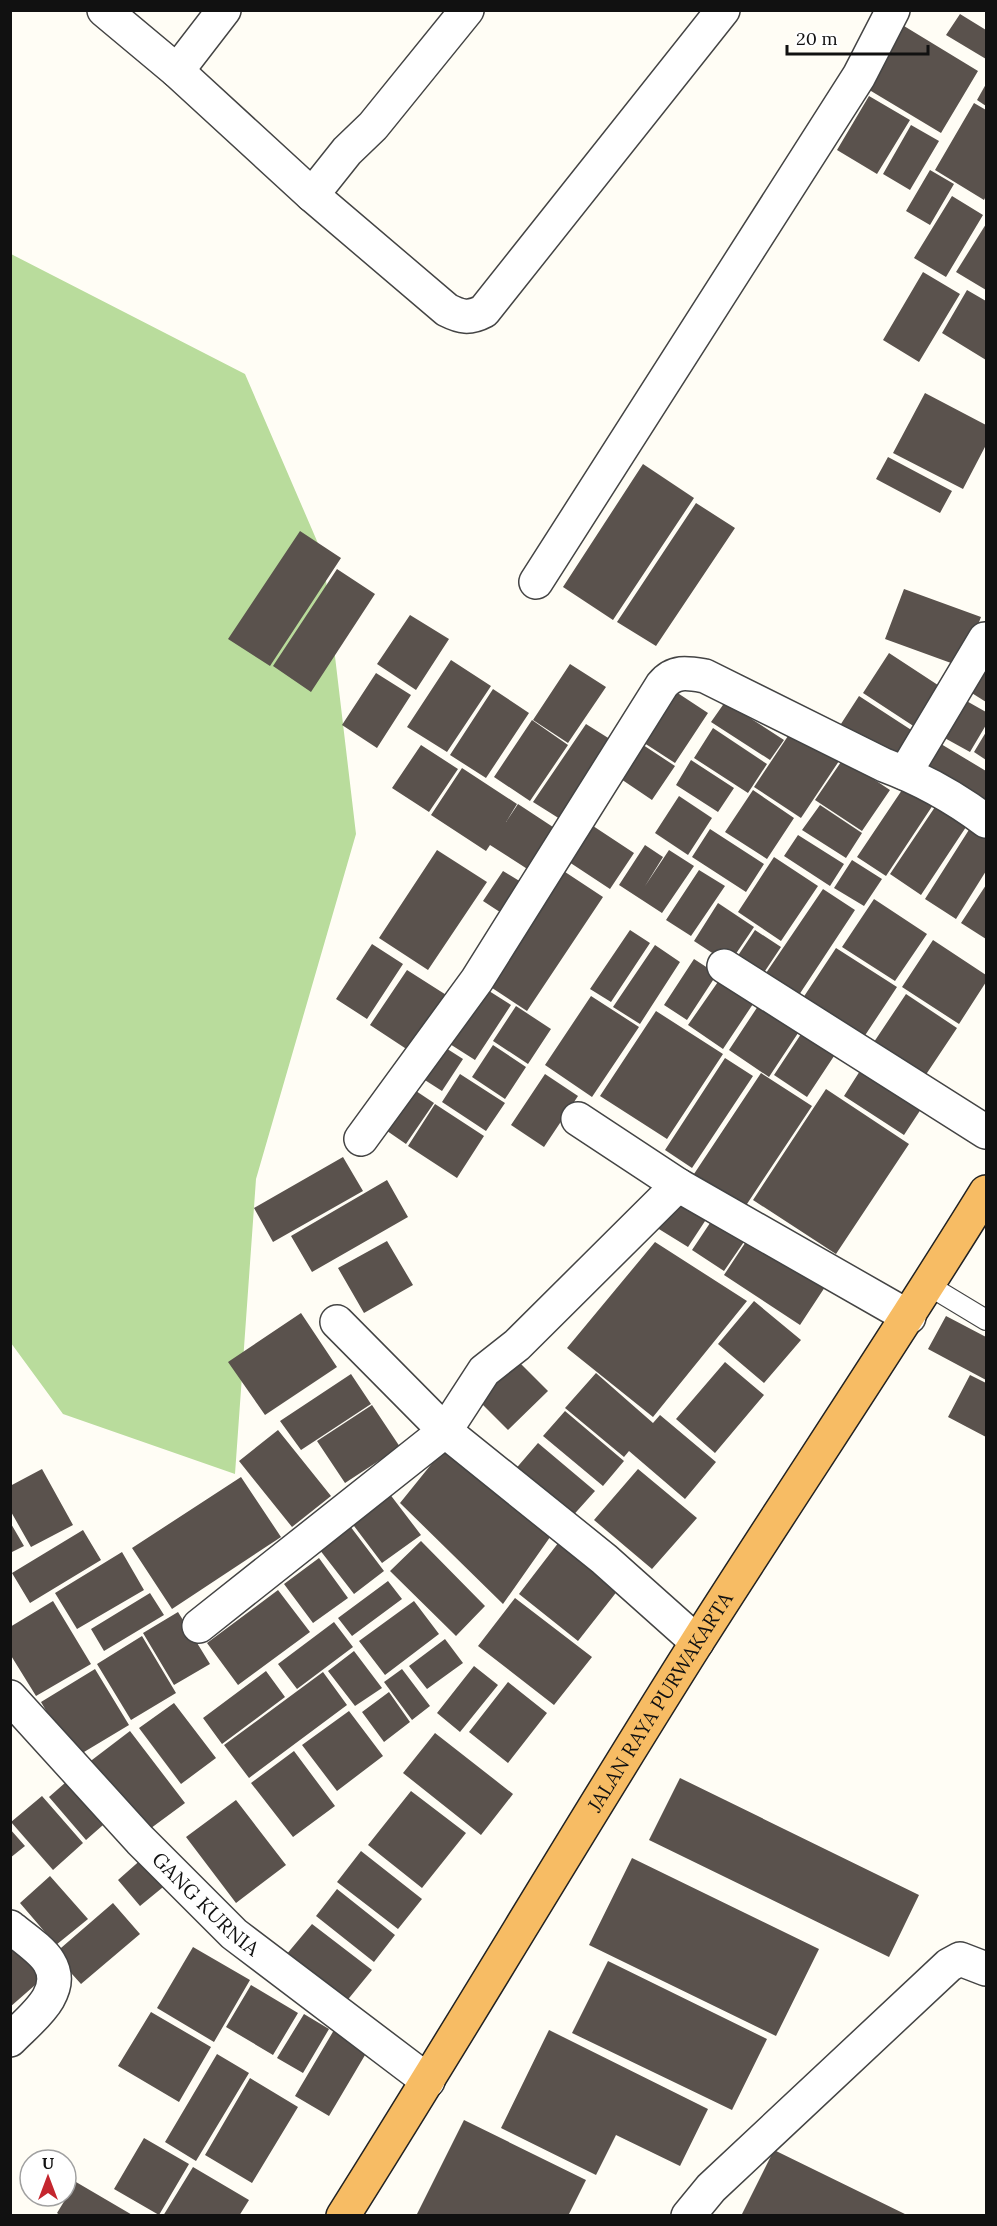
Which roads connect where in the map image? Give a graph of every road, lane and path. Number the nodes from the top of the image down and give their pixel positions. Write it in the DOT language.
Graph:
graph roads {
  1 [pos="104,10"];
  2 [pos="224,10"];
  3 [pos="467,10"];
  4 [pos="723,10"];
  5 [pos="893,10"];
  6 [pos="177,71"];
  7 [pos="312,195"];
  8 [pos="536,582"];
  9 [pos="985,639"];
  10 [pos="905,772"];
  11 [pos="987,821"];
  12 [pos="724,966"];
  13 [pos="578,1119"];
  14 [pos="987,1132"];
  15 [pos="361,1139"];
  16 [pos="678,1185"];
  17 [pos="987,1192"];
  18 [pos="928,1286"];
  19 [pos="909,1317"];
  20 [pos="987,1320"];
  21 [pos="336,1322"];
  22 [pos="445,1431"];
  23 [pos="199,1626"];
  24 [pos="698,1642"];
  25 [pos="10,1696"];
  26 [pos="10,1927"];
  27 [pos="987,1969"];
  28 [pos="10,2040"];
  29 [pos="428,2081"];
  30 [pos="343,2216"];
  31 [pos="688,2216"];
  1 -- 6 [label="street"];
  2 -- 6 [label="street"];
  3 -- 7 [label="street"];
  4 -- 7 [label="street"];
  5 -- 8 [label="street"];
  6 -- 7 [label="street"];
  9 -- 10 [label="street"];
  10 -- 11 [label="street"];
  10 -- 15 [label="street"];
  12 -- 14 [label="street"];
  13 -- 16 [label="street"];
  16 -- 19 [label="street"];
  16 -- 22 [label="street"];
  17 -- 18 [label="highway, JALAN RAYA PURWAKARTA"];
  18 -- 19 [label="highway, JALAN RAYA PURWAKARTA"];
  18 -- 20 [label="lane"];
  19 -- 24 [label="highway, JALAN RAYA PURWAKARTA"];
  21 -- 22 [label="street"];
  22 -- 23 [label="street"];
  22 -- 24 [label="street"];
  24 -- 29 [label="highway, JALAN RAYA PURWAKARTA"];
  25 -- 29 [label="street, GANG KURNIA"];
  26 -- 28 [label="street"];
  27 -- 31 [label="street"];
  29 -- 30 [label="highway, JALAN RAYA PURWAKARTA"];
}
